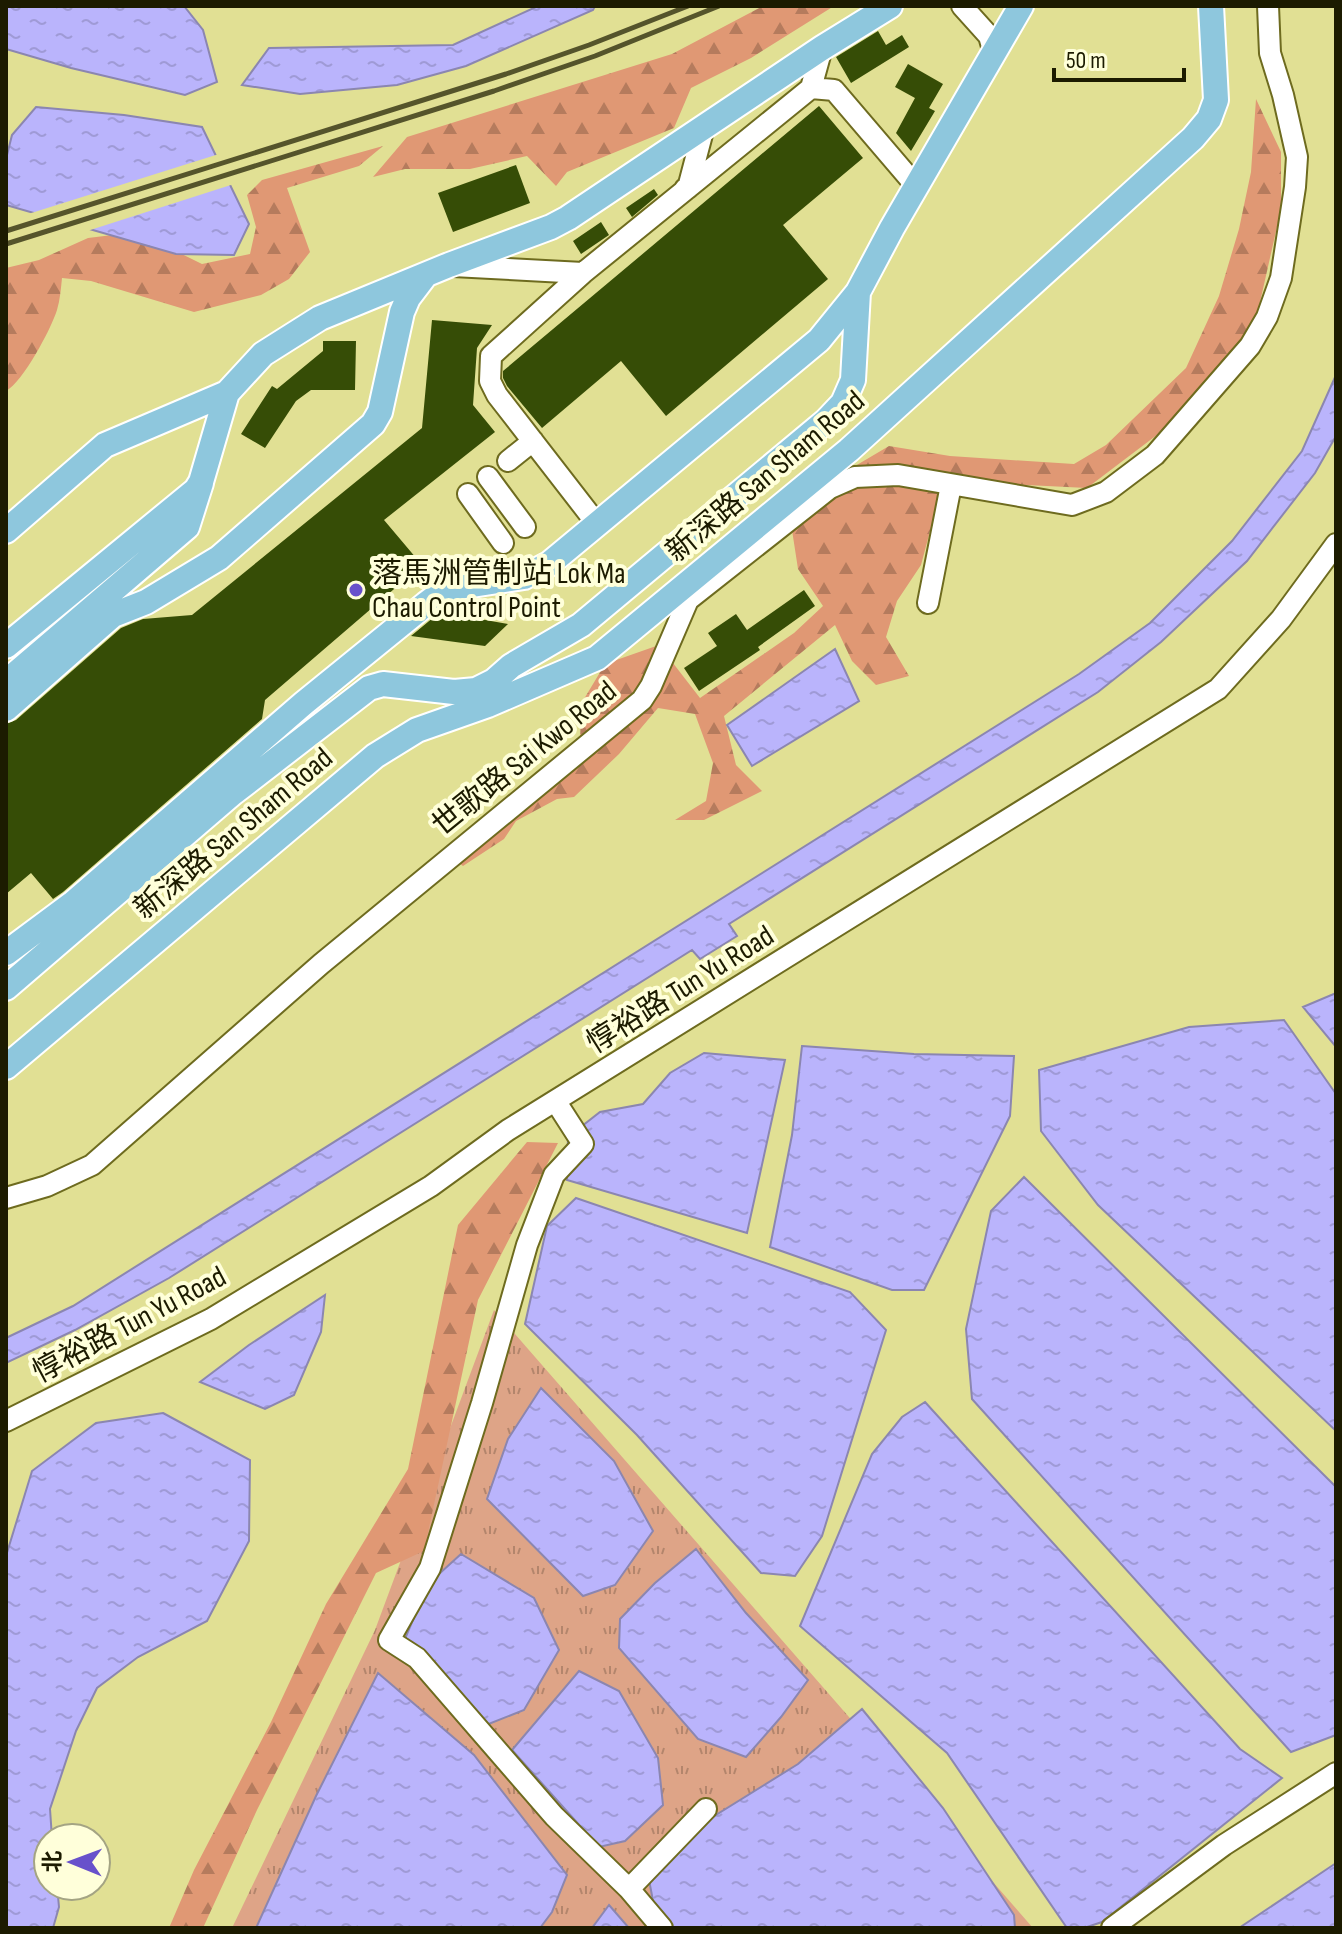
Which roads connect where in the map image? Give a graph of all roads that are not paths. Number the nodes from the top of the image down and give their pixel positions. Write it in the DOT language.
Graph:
graph roads {
  1 [pos="890,6"];
  2 [pos="962,6"];
  3 [pos="1021,6"];
  4 [pos="1211,6"];
  5 [pos="1268,6"];
  6 [pos="822,48"];
  7 [pos="993,50"];
  8 [pos="811,88"];
  9 [pos="704,127"];
  10 [pos="916,186"];
  11 [pos="688,188"];
  12 [pos="449,265"];
  13 [pos="573,272"];
  14 [pos="426,276"];
  15 [pos="858,292"];
  16 [pos="227,393"];
  17 [pos="533,441"];
  18 [pos="508,461"];
  19 [pos="488,477"];
  20 [pos="201,482"];
  21 [pos="951,485"];
  22 [pos="468,494"];
  23 [pos="597,524"];
  24 [pos="525,527"];
  25 [pos="6,531"];
  26 [pos="503,543"];
  27 [pos="1336,544"];
  28 [pos="928,603"];
  29 [pos="6,646"];
  30 [pos="6,682"];
  31 [pos="6,709"];
  32 [pos="6,953"];
  33 [pos="6,988"];
  34 [pos="6,1067"];
  35 [pos="556,1102"];
  36 [pos="6,1198"];
  37 [pos="6,1421"];
  38 [pos="1336,1773"];
  39 [pos="706,1809"];
  40 [pos="629,1889"];
  41 [pos="662,1928"];
  42 [pos="1112,1928"];
  1 -- 6 [label="main road"];
  2 -- 7 [label="street"];
  3 -- 7 [label="main road, 新深路 San Sham Road"];
  4 -- 34 [label="main road, 新深路 San Sham Road"];
  5 -- 21 [label="street, 世歌路 Sai Kwo Road"];
  6 -- 8 [label="street"];
  6 -- 9 [label="main road"];
  7 -- 10 [label="main road, 新深路 San Sham Road"];
  8 -- 10 [label="street"];
  8 -- 11 [label="street"];
  9 -- 11 [label="street"];
  9 -- 12 [label="main road"];
  10 -- 15 [label="main road, 新深路 San Sham Road"];
  11 -- 13 [label="street"];
  12 -- 13 [label="street"];
  12 -- 14 [label="main road"];
  13 -- 17 [label="street"];
  14 -- 16 [label="main road"];
  14 -- 31 [label="main road"];
  15 -- 23 [label="main road, 新深路 San Sham Road"];
  15 -- 33 [label="main road, 新深路 San Sham Road"];
  16 -- 20 [label="main road"];
  16 -- 25 [label="main road"];
  17 -- 18 [label="street"];
  17 -- 23 [label="street"];
  19 -- 24 [label="street"];
  20 -- 29 [label="main road"];
  20 -- 30 [label="main road"];
  21 -- 28 [label="street"];
  21 -- 36 [label="street, 世歌路 Sai Kwo Road"];
  22 -- 26 [label="street"];
  23 -- 32 [label="main road, 新深路 San Sham Road"];
  27 -- 35 [label="street, 惇裕路 Tun Yu Road"];
  35 -- 37 [label="street, 惇裕路 Tun Yu Road"];
  35 -- 40 [label="street"];
  38 -- 42 [label="street"];
  39 -- 40 [label="street"];
  40 -- 41 [label="street"];
}
